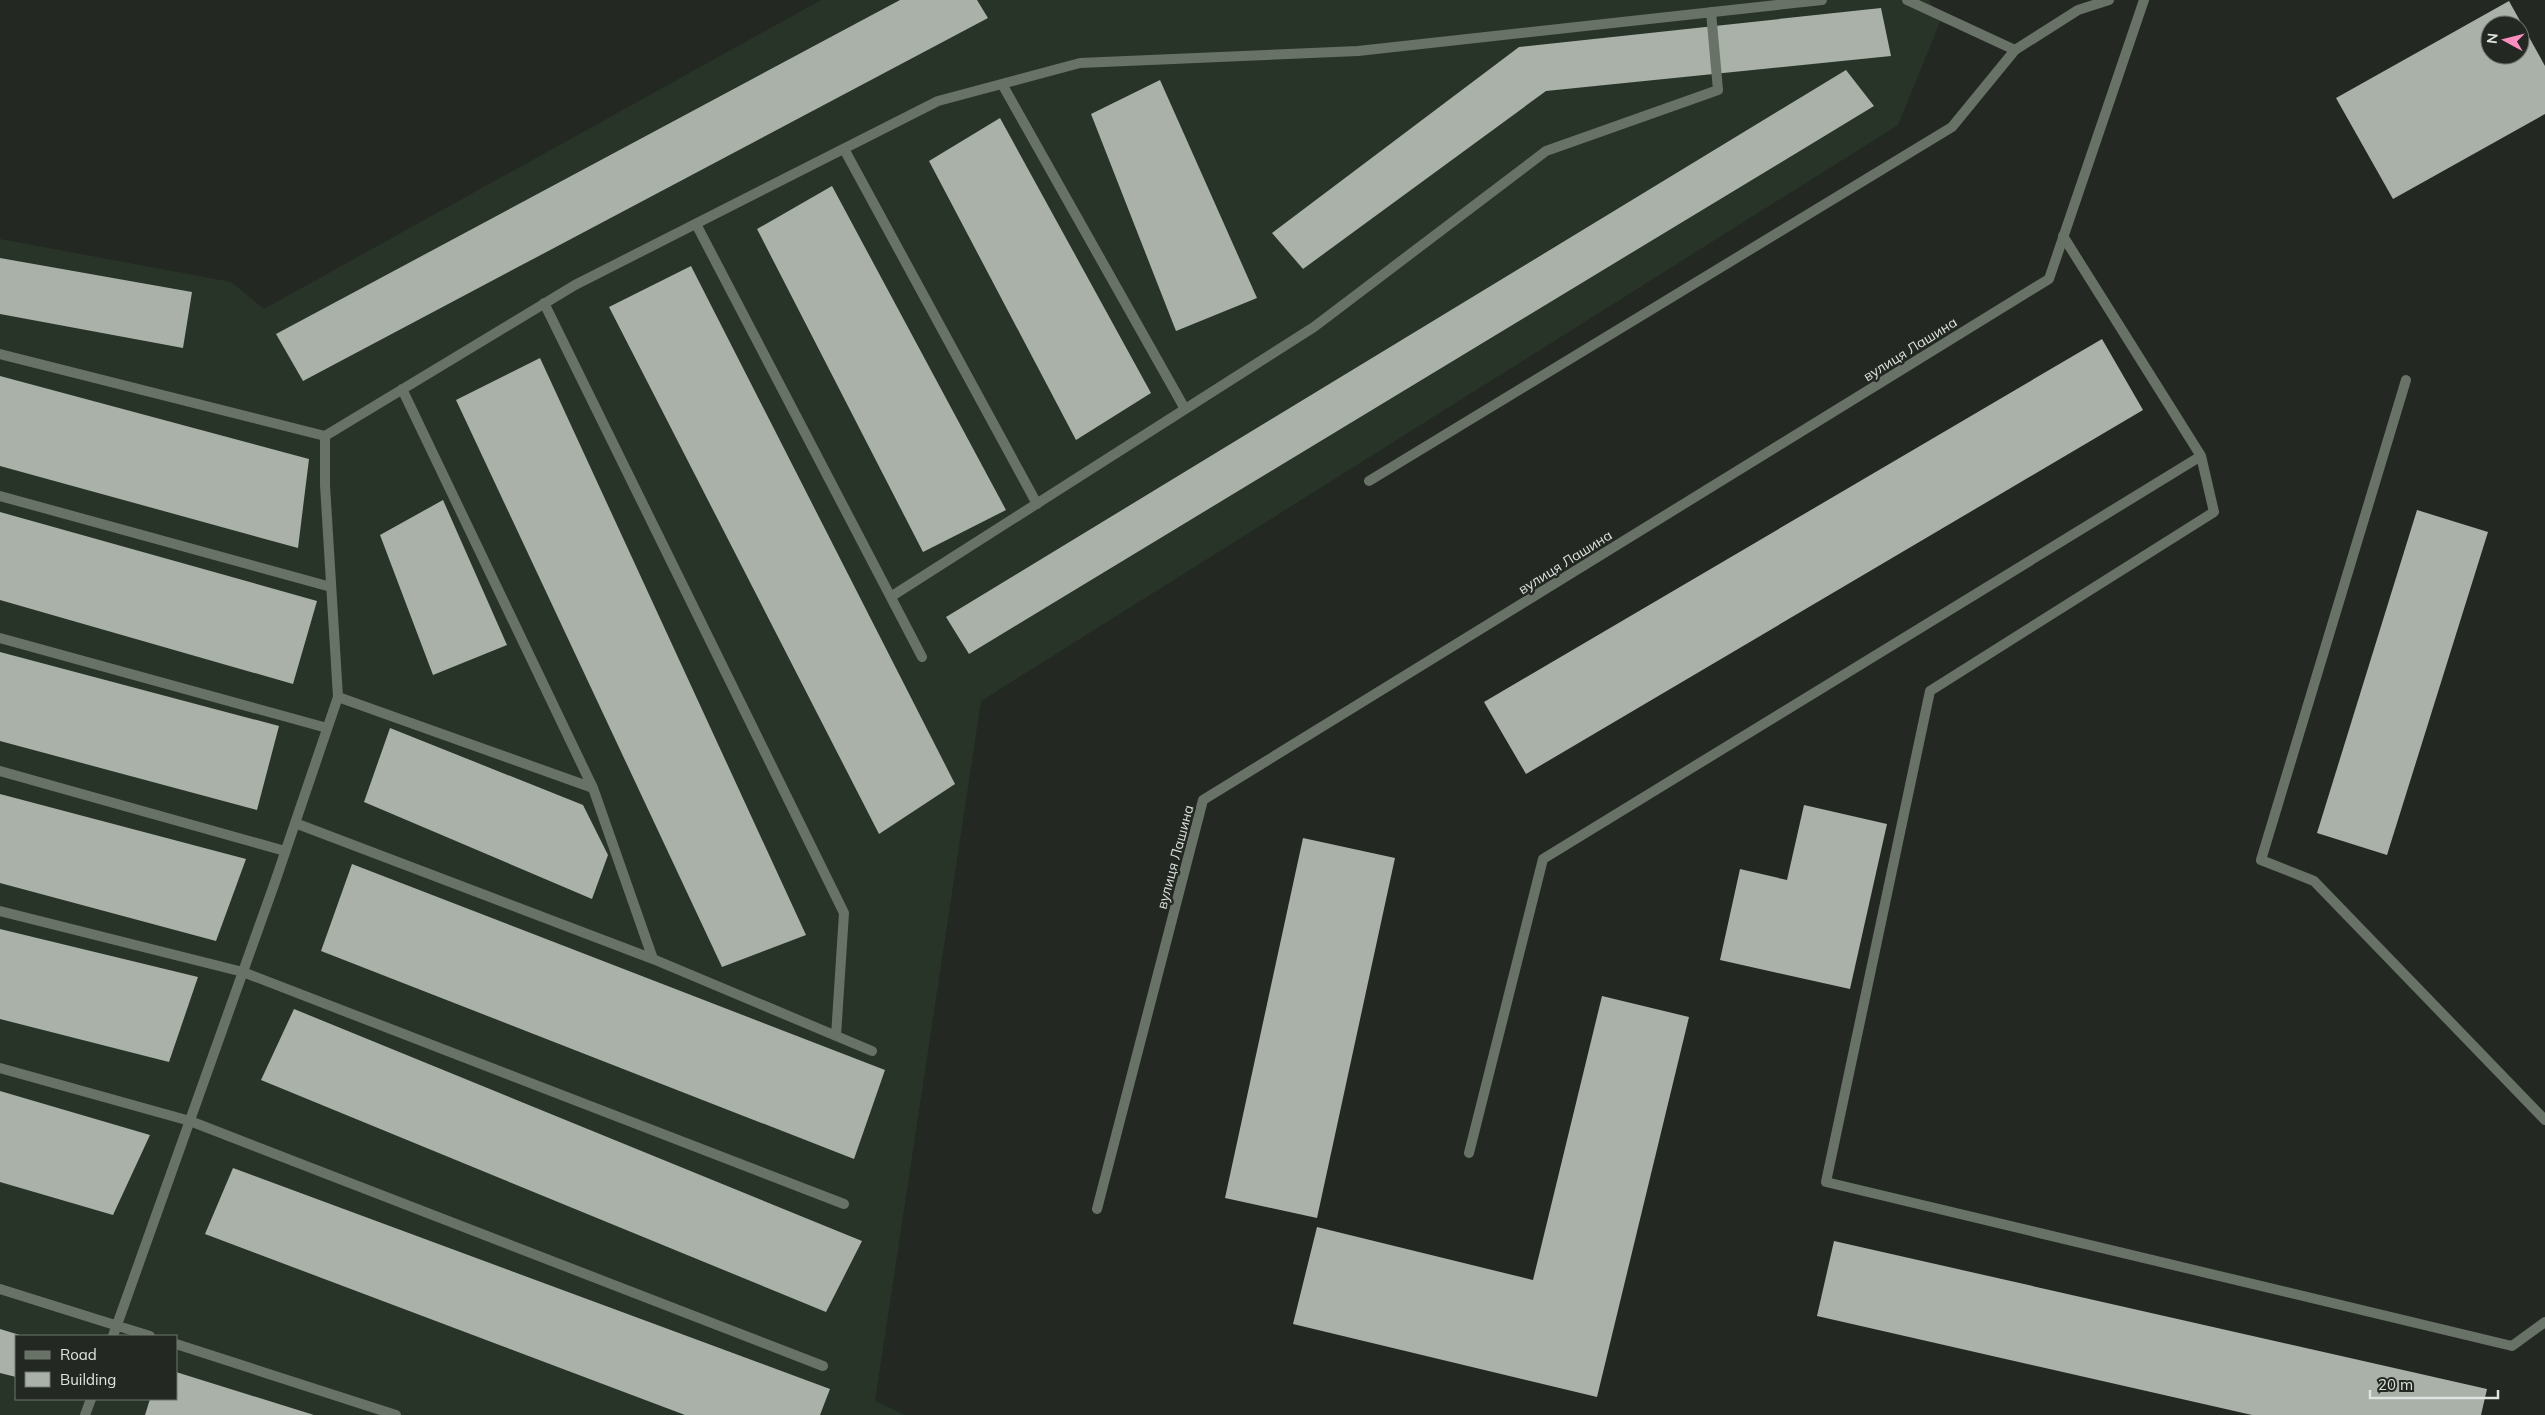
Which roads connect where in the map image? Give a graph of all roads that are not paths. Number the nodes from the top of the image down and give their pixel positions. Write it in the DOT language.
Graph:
graph roads {
  1 [pos="1822,0"];
  2 [pos="1907,0"];
  3 [pos="2109,0"];
  4 [pos="2144,0"];
  5 [pos="1711,12"];
  6 [pos="2015,50"];
  7 [pos="1002,84"];
  8 [pos="844,149"];
  9 [pos="696,224"];
  10 [pos="2063,236"];
  11 [pos="544,303"];
  12 [pos="0,354"];
  13 [pos="2406,380"];
  14 [pos="402,389"];
  15 [pos="1185,409"];
  16 [pos="326,436"];
  17 [pos="2201,456"];
  18 [pos="1369,481"];
  19 [pos="0,496"];
  20 [pos="1037,504"];
  21 [pos="331,587"];
  22 [pos="892,596"];
  23 [pos="0,638"];
  24 [pos="922,657"];
  25 [pos="338,696"];
  26 [pos="327,728"];
  27 [pos="0,771"];
  28 [pos="593,788"];
  29 [pos="295,823"];
  30 [pos="285,851"];
  31 [pos="0,911"];
  32 [pos="653,959"];
  33 [pos="243,972"];
  34 [pos="836,1036"];
  35 [pos="872,1051"];
  36 [pos="0,1068"];
  37 [pos="2545,1120"];
  38 [pos="190,1122"];
  39 [pos="1470,1153"];
  40 [pos="844,1204"];
  41 [pos="1097,1209"];
  42 [pos="0,1289"];
  43 [pos="2545,1322"];
  44 [pos="117,1326"];
  45 [pos="113,1335"];
  46 [pos="147,1335"];
  47 [pos="178,1345"];
  48 [pos="823,1366"];
  49 [pos="91,1400"];
  50 [pos="85,1415"];
  51 [pos="396,1415"];
  1 -- 5 [label="street"];
  2 -- 6 [label="street"];
  3 -- 6 [label="street"];
  4 -- 10 [label="street, вулиця Лашина"];
  5 -- 7 [label="street"];
  5 -- 15 [label="street"];
  6 -- 18 [label="street"];
  7 -- 8 [label="street"];
  7 -- 15 [label="street"];
  8 -- 9 [label="street"];
  8 -- 20 [label="street"];
  9 -- 11 [label="street"];
  9 -- 22 [label="street"];
  10 -- 17 [label="street"];
  10 -- 41 [label="street, вулиця Лашина"];
  11 -- 14 [label="street"];
  11 -- 34 [label="street"];
  12 -- 16 [label="street"];
  13 -- 37 [label="street"];
  14 -- 16 [label="street"];
  14 -- 28 [label="street"];
  15 -- 20 [label="street"];
  16 -- 21 [label="street"];
  17 -- 39 [label="street"];
  17 -- 43 [label="street"];
  19 -- 21 [label="street"];
  20 -- 22 [label="street"];
  21 -- 25 [label="street"];
  22 -- 24 [label="street"];
  23 -- 26 [label="street"];
  25 -- 26 [label="street"];
  25 -- 28 [label="street"];
  26 -- 29 [label="street"];
  27 -- 30 [label="street"];
  28 -- 32 [label="street"];
  29 -- 30 [label="street"];
  29 -- 32 [label="street"];
  30 -- 33 [label="street"];
  31 -- 33 [label="street"];
  32 -- 34 [label="street"];
  33 -- 38 [label="street"];
  33 -- 40 [label="street"];
  34 -- 35 [label="street"];
  36 -- 38 [label="street"];
  38 -- 44 [label="street"];
  38 -- 48 [label="street"];
  42 -- 44 [label="street"];
  44 -- 45 [label="street"];
  44 -- 46 [label="street"];
  47 -- 51 [label="street"];
  49 -- 50 [label="street"];
}
